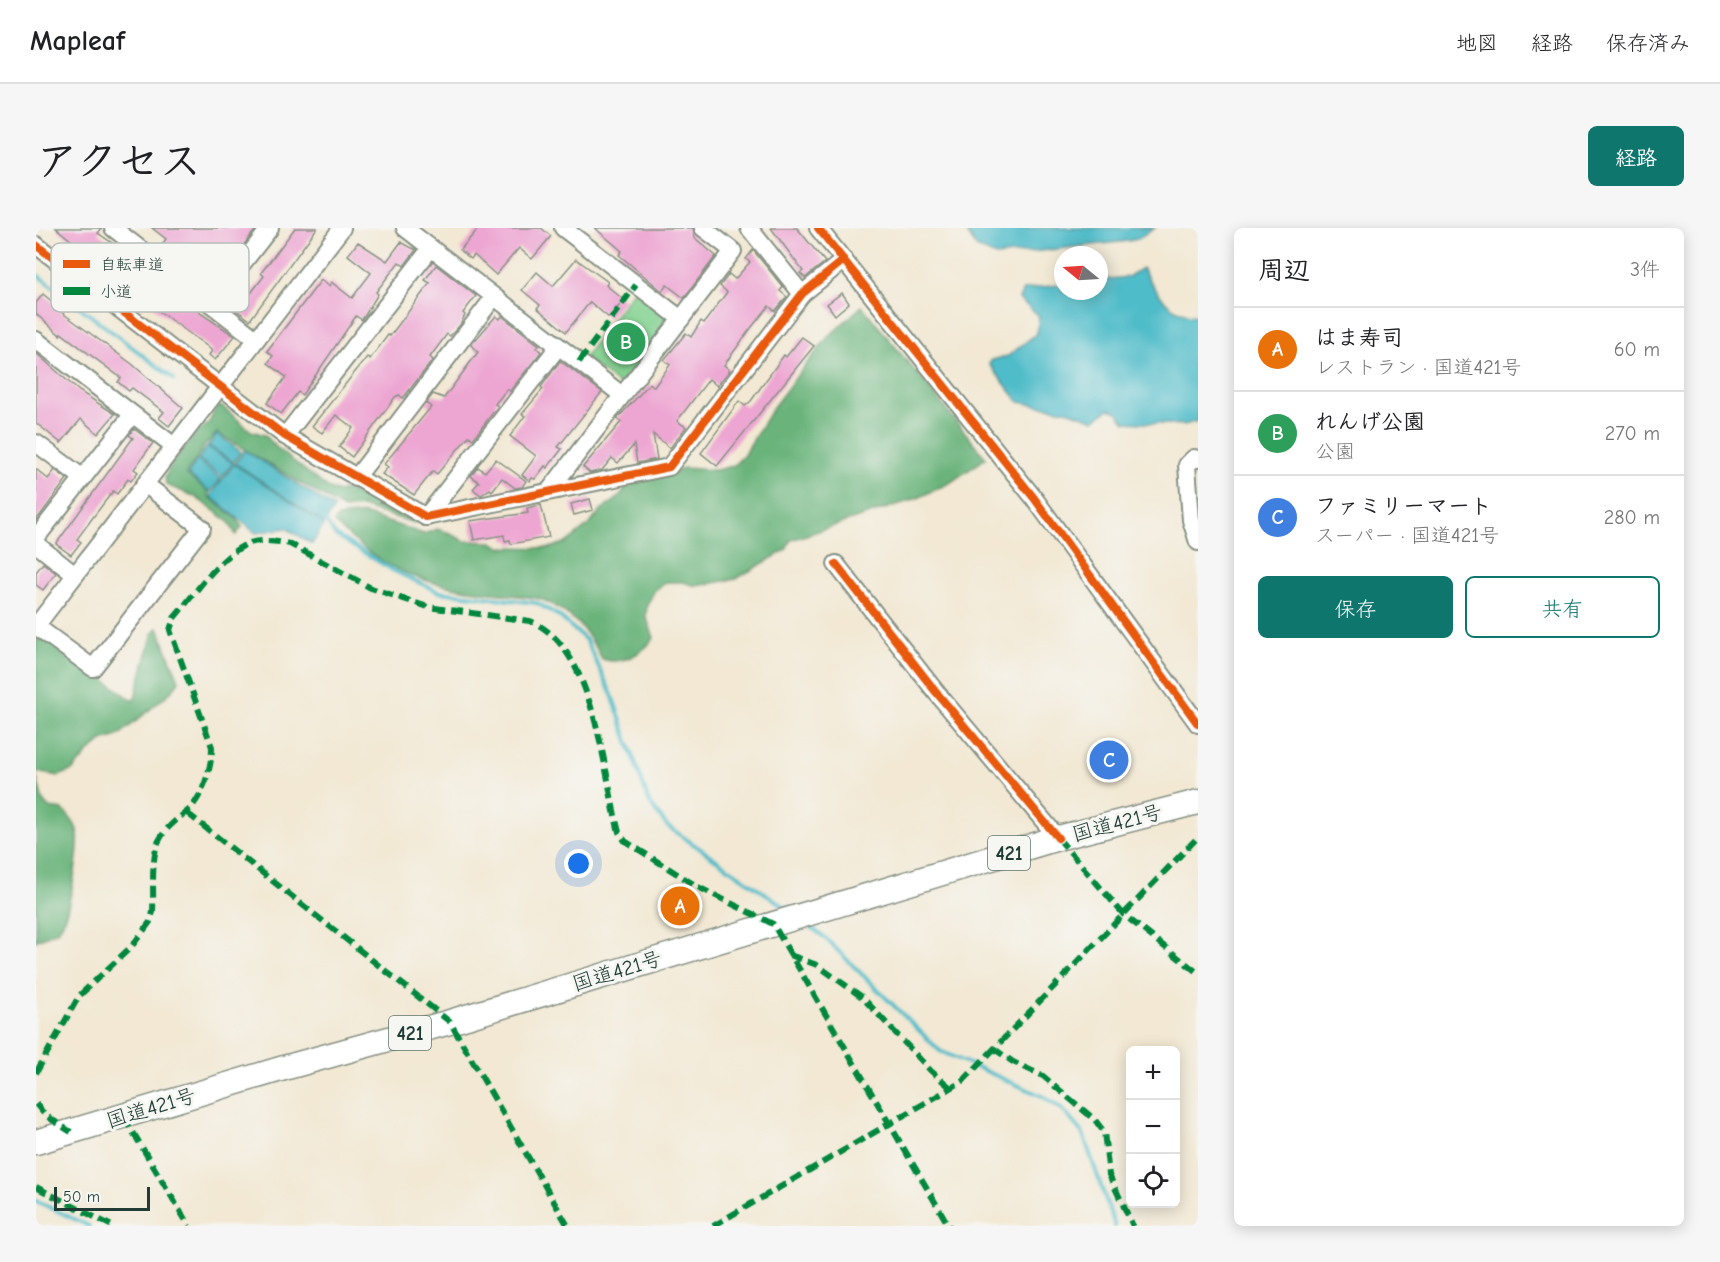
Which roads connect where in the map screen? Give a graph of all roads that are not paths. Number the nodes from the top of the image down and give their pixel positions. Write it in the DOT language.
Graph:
graph roads {
  1 [pos="113,228"];
  2 [pos="342,228"];
  3 [pos="405,228"];
  4 [pos="563,228"];
  5 [pos="703,228"];
  6 [pos="818,228"];
  7 [pos="750,229"];
  8 [pos="265,230"];
  9 [pos="133,243"];
  10 [pos="36,245"];
  11 [pos="431,248"];
  12 [pos="733,251"];
  13 [pos="249,252"];
  14 [pos="51,256"];
  15 [pos="844,260"];
  16 [pos="802,294"];
  17 [pos="494,297"];
  18 [pos="123,312"];
  19 [pos="222,312"];
  20 [pos="681,319"];
  21 [pos="256,339"];
  22 [pos="36,340"];
  23 [pos="558,347"];
  24 [pos="220,386"];
  25 [pos="622,395"];
  26 [pos="132,415"];
  27 [pos="285,436"];
  28 [pos="36,443"];
  29 [pos="174,446"];
  30 [pos="1198,459"];
  31 [pos="83,478"];
  32 [pos="356,478"];
  33 [pos="145,484"];
  34 [pos="549,491"];
  35 [pos="426,517"];
  36 [pos="36,538"];
  37 [pos="1198,543"];
  38 [pos="36,544"];
  39 [pos="836,564"];
  40 [pos="75,575"];
  41 [pos="36,626"];
  42 [pos="1197,719"];
  43 [pos="1198,802"];
  44 [pos="1058,838"];
  45 [pos="38,1139"];
  1 -- 9 [label="street"];
  2 -- 21 [label="street"];
  3 -- 11 [label="street"];
  4 -- 20 [label="street"];
  5 -- 12 [label="street"];
  6 -- 15 [label="street"];
  7 -- 12 [label="street"];
  7 -- 16 [label="street"];
  8 -- 13 [label="street"];
  10 -- 14 [label="street"];
  11 -- 17 [label="street"];
  11 -- 27 [label="street"];
  12 -- 20 [label="street"];
  15 -- 16 [label="street"];
  15 -- 42 [label="street"];
  16 -- 34 [label="street"];
  17 -- 23 [label="street"];
  17 -- 32 [label="street"];
  18 -- 24 [label="street"];
  19 -- 21 [label="street"];
  20 -- 25 [label="street"];
  21 -- 24 [label="street"];
  22 -- 26 [label="street"];
  23 -- 25 [label="street"];
  23 -- 35 [label="street"];
  24 -- 27 [label="street"];
  24 -- 29 [label="street"];
  25 -- 34 [label="street"];
  26 -- 29 [label="street"];
  26 -- 31 [label="street"];
  27 -- 32 [label="street"];
  28 -- 31 [label="street"];
  29 -- 33 [label="street"];
  30 -- 37 [label="street"];
  31 -- 36 [label="street"];
  32 -- 35 [label="street"];
  33 -- 40 [label="street"];
  33 -- 41 [label="street"];
  34 -- 35 [label="street"];
  38 -- 40 [label="street"];
  39 -- 44 [label="street"];
  40 -- 41 [label="street"];
  43 -- 44 [label="highway, 国道421号 / 421"];
  44 -- 45 [label="highway, 国道421号 / 421"];
}
